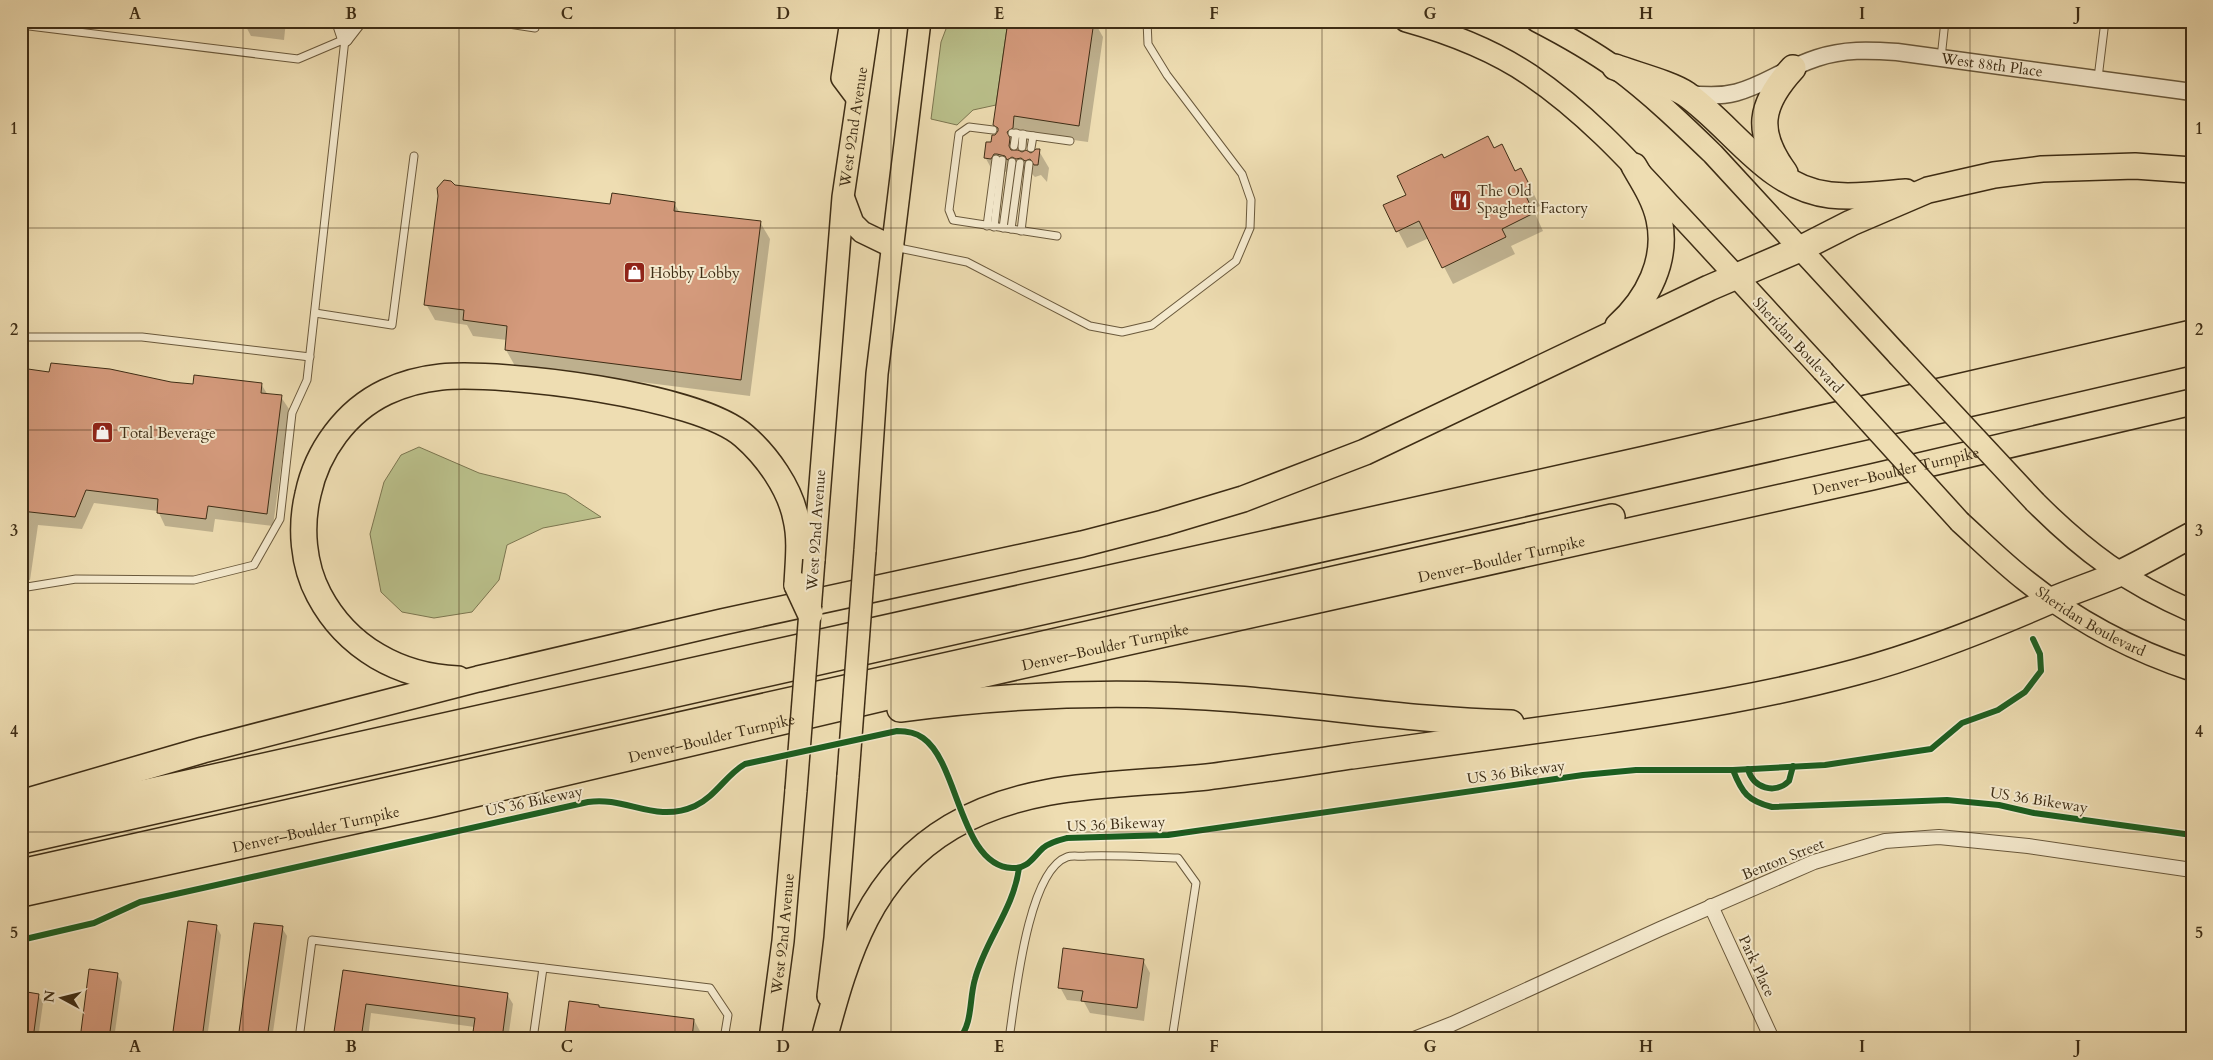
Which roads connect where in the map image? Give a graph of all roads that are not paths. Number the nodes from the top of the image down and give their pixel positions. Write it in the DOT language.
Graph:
graph roads {
  1 [pos="339,21"];
  2 [pos="359,21"];
  3 [pos="487,21"];
  4 [pos="851,21"];
  5 [pos="869,21"];
  6 [pos="920,21"];
  7 [pos="935,21"];
  8 [pos="1147,21"];
  9 [pos="1406,21"];
  10 [pos="1537,21"];
  11 [pos="1945,21"];
  12 [pos="2106,21"];
  13 [pos="21,25"];
  14 [pos="535,28"];
  15 [pos="345,40"];
  16 [pos="916,57"];
  17 [pos="1941,58"];
  18 [pos="1615,67"];
  19 [pos="1793,68"];
  20 [pos="2098,78"];
  21 [pos="2192,92"];
  22 [pos="1684,93"];
  23 [pos="857,98"];
  24 [pos="992,130"];
  25 [pos="1033,136"];
  26 [pos="1070,141"];
  27 [pos="1018,146"];
  28 [pos="1031,148"];
  29 [pos="414,156"];
  30 [pos="998,160"];
  31 [pos="1029,164"];
  32 [pos="1634,166"];
  33 [pos="2192,170"];
  34 [pos="1796,187"];
  35 [pos="1928,190"];
  36 [pos="843,197"];
  37 [pos="990,226"];
  38 [pos="1003,228"];
  39 [pos="1011,229"];
  40 [pos="1020,230"];
  41 [pos="1057,236"];
  42 [pos="893,247"];
  43 [pos="1800,249"];
  44 [pos="1735,276"];
  45 [pos="315,313"];
  46 [pos="2192,333"];
  47 [pos="1607,336"];
  48 [pos="21,337"];
  49 [pos="2192,352"];
  50 [pos="310,358"];
  51 [pos="2192,384"];
  52 [pos="2192,402"];
  53 [pos="2192,535"];
  54 [pos="2118,574"];
  55 [pos="21,588"];
  56 [pos="2052,600"];
  57 [pos="2192,611"];
  58 [pos="810,613"];
  59 [pos="2192,670"];
  60 [pos="478,678"];
  61 [pos="1650,714"];
  62 [pos="722,736"];
  63 [pos="21,803"];
  64 [pos="21,820"];
  65 [pos="21,841"];
  66 [pos="2192,870"];
  67 [pos="21,872"];
  68 [pos="21,894"];
  69 [pos="1711,906"];
  70 [pos="543,968"];
  71 [pos="299,1039"];
  72 [pos="533,1039"];
  73 [pos="724,1039"];
  74 [pos="770,1039"];
  75 [pos="823,1039"];
  76 [pos="1009,1039"];
  77 [pos="1172,1039"];
  78 [pos="1414,1039"];
  79 [pos="1772,1039"];
  1 -- 15 [label="street"];
  2 -- 15 [label="street"];
  3 -- 14 [label="lane"];
  4 -- 23 [label="main road"];
  5 -- 23 [label="main road, West 92nd Avenue"];
  6 -- 16 [label="main road"];
  7 -- 16 [label="main road"];
  8 -- 42 [label="lane"];
  9 -- 32 [label="main road, Sheridan Boulevard"];
  10 -- 18 [label="main road"];
  11 -- 17 [label="lane"];
  12 -- 20 [label="lane"];
  13 -- 15 [label="lane"];
  15 -- 45 [label="lane"];
  16 -- 42 [label="main road"];
  17 -- 19 [label="street, West 88th Place"];
  17 -- 20 [label="street, West 88th Place"];
  18 -- 22 [label="highway"];
  18 -- 43 [label="main road"];
  19 -- 22 [label="street, West 88th Place"];
  19 -- 34 [label="highway"];
  20 -- 21 [label="street, West 88th Place"];
  22 -- 34 [label="highway"];
  23 -- 36 [label="main road, West 92nd Avenue"];
  24 -- 37 [label="lane"];
  25 -- 26 [label="lane"];
  25 -- 27 [label="lane"];
  25 -- 28 [label="lane"];
  29 -- 45 [label="lane"];
  30 -- 37 [label="lane"];
  31 -- 40 [label="lane"];
  32 -- 44 [label="main road, Sheridan Boulevard"];
  32 -- 47 [label="highway"];
  33 -- 35 [label="highway"];
  34 -- 35 [label="highway"];
  35 -- 43 [label="highway"];
  36 -- 42 [label="main road"];
  36 -- 58 [label="main road, West 92nd Avenue, bridge"];
  37 -- 38 [label="lane"];
  38 -- 39 [label="lane"];
  38 -- 39 [label="lane"];
  39 -- 40 [label="lane"];
  40 -- 41 [label="lane"];
  42 -- 75 [label="main road, bridge"];
  43 -- 44 [label="highway"];
  43 -- 54 [label="main road, bridge"];
  44 -- 47 [label="highway"];
  44 -- 56 [label="main road, Sheridan Boulevard, bridge"];
  45 -- 50 [label="lane"];
  46 -- 64 [label="highway"];
  47 -- 60 [label="highway"];
  48 -- 50 [label="lane"];
  49 -- 65 [label="highway"];
  50 -- 55 [label="lane"];
  51 -- 67 [label="highway"];
  52 -- 62 [label="highway, Denver–Boulder Turnpike"];
  53 -- 54 [label="highway"];
  54 -- 56 [label="highway"];
  54 -- 57 [label="main road"];
  56 -- 59 [label="main road, Sheridan Boulevard"];
  56 -- 61 [label="highway"];
  58 -- 60 [label="highway, bridge"];
  58 -- 74 [label="main road, West 92nd Avenue, bridge"];
  60 -- 63 [label="highway"];
  61 -- 62 [label="highway"];
  61 -- 75 [label="highway"];
  62 -- 68 [label="highway, Denver–Boulder Turnpike"];
  66 -- 69 [label="street, Benton Street"];
  69 -- 78 [label="street, Benton Street"];
  69 -- 79 [label="street, Park Place"];
  70 -- 71 [label="lane"];
  70 -- 72 [label="lane"];
  70 -- 73 [label="lane"];
  76 -- 77 [label="lane"];
}
